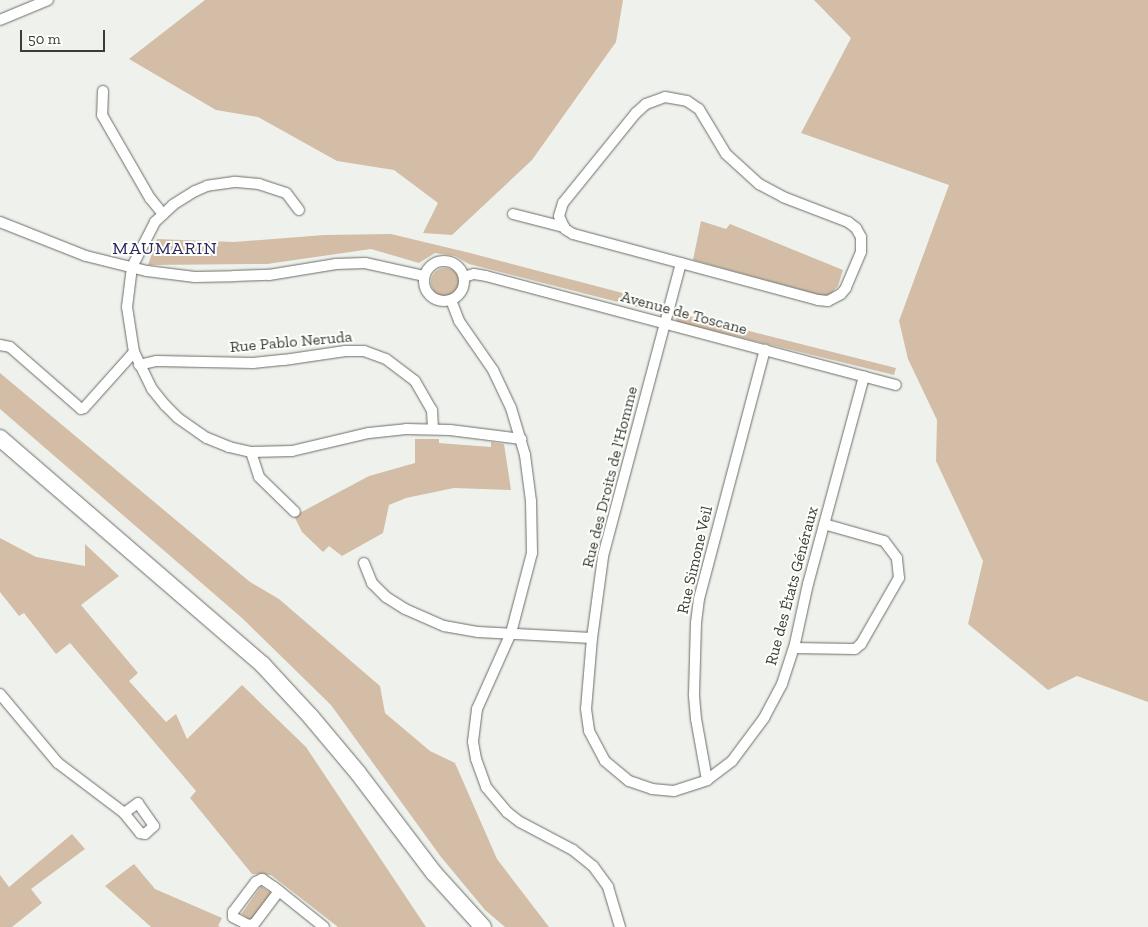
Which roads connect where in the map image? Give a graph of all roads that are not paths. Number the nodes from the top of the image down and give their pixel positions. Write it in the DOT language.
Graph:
graph roads {
  1 [pos="48,0"];
  2 [pos="0,20"];
  3 [pos="104,91"];
  4 [pos="299,210"];
  5 [pos="163,214"];
  6 [pos="513,214"];
  7 [pos="0,222"];
  8 [pos="564,227"];
  9 [pos="681,263"];
  10 [pos="132,267"];
  11 [pos="424,276"];
  12 [pos="464,277"];
  13 [pos="451,300"];
  14 [pos="664,323"];
  15 [pos="0,345"];
  16 [pos="765,350"];
  17 [pos="134,352"];
  18 [pos="139,365"];
  19 [pos="864,376"];
  20 [pos="896,385"];
  21 [pos="433,429"];
  22 [pos="0,438"];
  23 [pos="521,439"];
  24 [pos="251,452"];
  25 [pos="295,512"];
  26 [pos="824,524"];
  27 [pos="364,563"];
  28 [pos="512,634"];
  29 [pos="592,638"];
  30 [pos="794,648"];
  31 [pos="0,694"];
  32 [pos="311,717"];
  33 [pos="707,780"];
  34 [pos="124,813"];
  35 [pos="279,892"];
  36 [pos="243,925"];
  37 [pos="324,927"];
  38 [pos="471,927"];
  39 [pos="483,927"];
  40 [pos="620,927"];
  1 -- 2 [label="street"];
  3 -- 5 [label="street"];
  4 -- 5 [label="street"];
  5 -- 10 [label="street"];
  6 -- 8 [label="street"];
  7 -- 10 [label="street"];
  8 -- 9 [label="street"];
  8 -- 9 [label="street"];
  9 -- 14 [label="street, Rue des Droits de l'Homme"];
  10 -- 11 [label="street"];
  10 -- 17 [label="street"];
  11 -- 12 [label="street"];
  11 -- 13 [label="street"];
  12 -- 13 [label="street"];
  12 -- 14 [label="street, Avenue de Toscane"];
  13 -- 23 [label="street"];
  14 -- 16 [label="street, Avenue de Toscane"];
  14 -- 29 [label="street, Rue des Droits de l'Homme"];
  15 -- 17 [label="street"];
  16 -- 19 [label="street, Avenue de Toscane"];
  16 -- 33 [label="street, Rue Simone Veil"];
  17 -- 18 [label="street"];
  18 -- 21 [label="street, Rue Pablo Neruda"];
  18 -- 24 [label="street"];
  19 -- 20 [label="street, Avenue de Toscane"];
  19 -- 26 [label="street, Rue des États Généraux"];
  21 -- 23 [label="street"];
  21 -- 24 [label="street"];
  22 -- 32 [label="main road"];
  23 -- 28 [label="street"];
  24 -- 25 [label="street"];
  26 -- 30 [label="street, Rue des États Généraux"];
  26 -- 30 [label="street"];
  27 -- 28 [label="street"];
  28 -- 29 [label="street"];
  28 -- 40 [label="street"];
  29 -- 33 [label="street, Rue des Droits de l'Homme"];
  30 -- 33 [label="street, Rue des États Généraux"];
  31 -- 34 [label="street"];
  32 -- 38 [label="main road"];
  32 -- 39 [label="main road"];
  35 -- 36 [label="street"];
  35 -- 36 [label="street"];
  35 -- 37 [label="street"];
}
